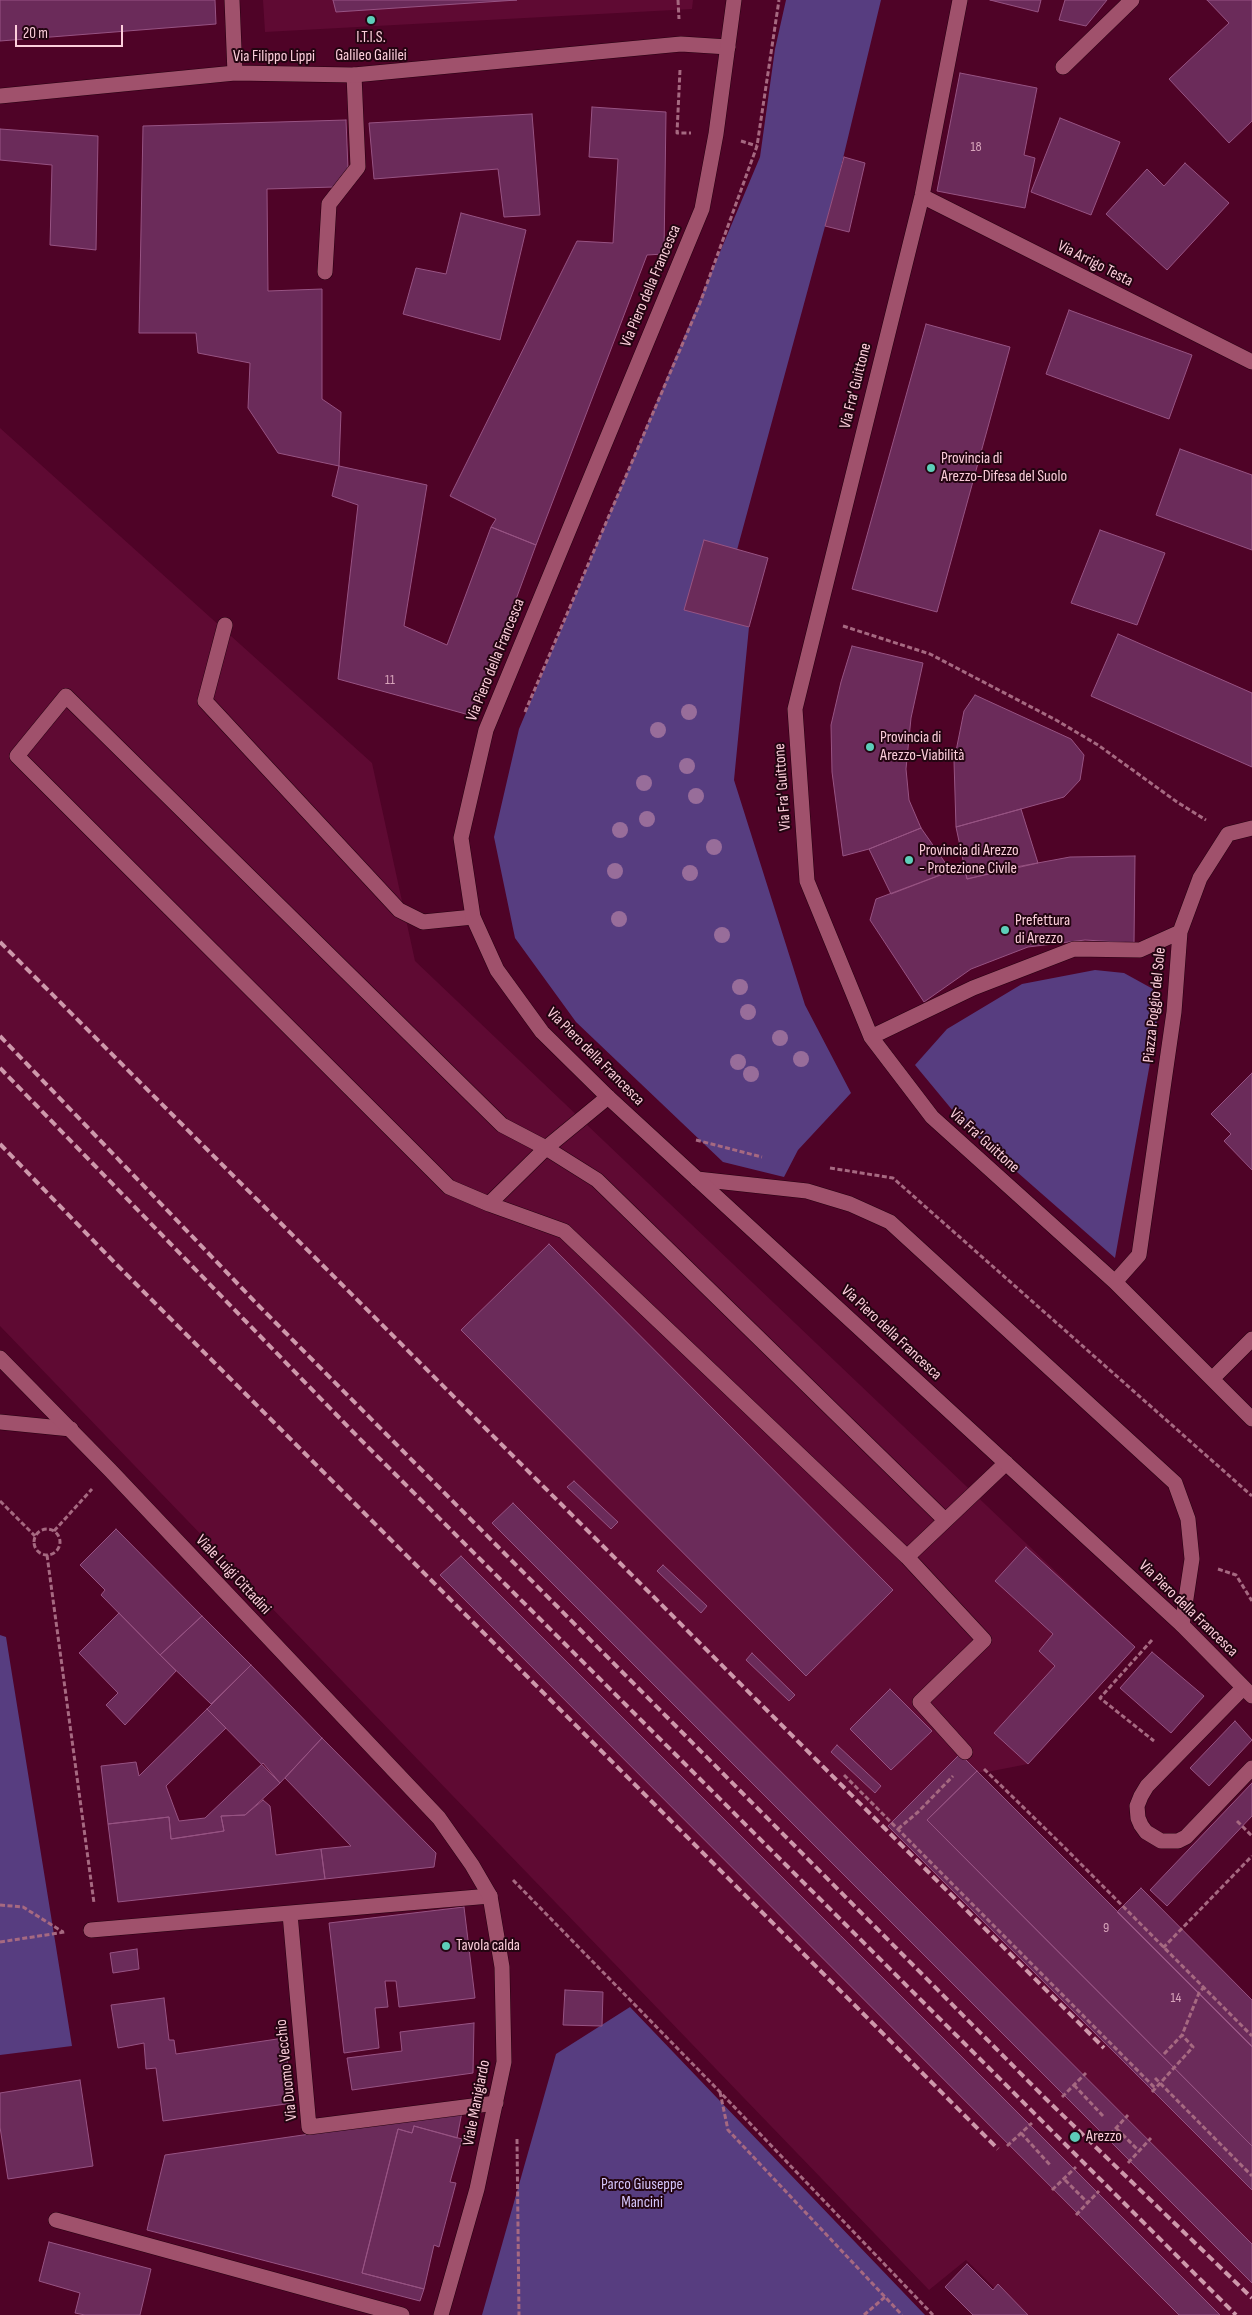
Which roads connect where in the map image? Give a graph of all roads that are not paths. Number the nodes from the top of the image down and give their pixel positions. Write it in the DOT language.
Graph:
graph roads {
  1 [pos="232,0"];
  2 [pos="734,0"];
  3 [pos="960,0"];
  4 [pos="1132,0"];
  5 [pos="728,47"];
  6 [pos="1063,67"];
  7 [pos="235,73"];
  8 [pos="354,75"];
  9 [pos="0,96"];
  10 [pos="922,196"];
  11 [pos="326,272"];
  12 [pos="1252,362"];
  13 [pos="224,625"];
  14 [pos="1252,828"];
  15 [pos="473,917"];
  16 [pos="1180,932"];
  17 [pos="871,1037"];
  18 [pos="608,1097"];
  19 [pos="546,1148"];
  20 [pos="697,1179"];
  21 [pos="489,1204"];
  22 [pos="1115,1282"];
  23 [pos="1252,1339"];
  24 [pos="0,1358"];
  25 [pos="1213,1378"];
  26 [pos="1252,1419"];
  27 [pos="0,1422"];
  28 [pos="71,1429"];
  29 [pos="1006,1463"];
  30 [pos="945,1520"];
  31 [pos="907,1557"];
  32 [pos="1182,1625"];
  33 [pos="1247,1692"];
  34 [pos="968,1754"];
  35 [pos="1252,1768"];
  36 [pos="439,1818"];
  37 [pos="490,1896"];
  38 [pos="290,1914"];
  39 [pos="91,1930"];
  40 [pos="496,2103"];
  41 [pos="56,2220"];
  42 [pos="402,2315"];
  43 [pos="441,2315"];
  1 -- 7 [label="street"];
  2 -- 5 [label="street, Via Piero della Francesca"];
  3 -- 10 [label="street, Via Fra' Guittone"];
  4 -- 6 [label="street"];
  5 -- 8 [label="street, Via Filippo Lippi"];
  5 -- 15 [label="street, Via Piero della Francesca"];
  7 -- 8 [label="street, Via Filippo Lippi"];
  7 -- 9 [label="street, Via Filippo Lippi"];
  8 -- 11 [label="street"];
  10 -- 12 [label="street, Via Arrigo Testa"];
  10 -- 17 [label="street, Via Fra' Guittone"];
  13 -- 15 [label="street"];
  14 -- 16 [label="street"];
  15 -- 18 [label="street, Via Piero della Francesca"];
  16 -- 17 [label="street, Piazza Poggio del Sole"];
  16 -- 22 [label="street, Piazza Poggio del Sole"];
  17 -- 22 [label="street, Via Fra' Guittone"];
  18 -- 19 [label="street"];
  18 -- 20 [label="street, Via Piero della Francesca"];
  19 -- 21 [label="street"];
  19 -- 21 [label="street"];
  19 -- 30 [label="street"];
  20 -- 29 [label="street, Via Piero della Francesca"];
  20 -- 32 [label="street"];
  21 -- 31 [label="street"];
  22 -- 25 [label="street, Via Fra' Guittone"];
  23 -- 25 [label="street"];
  24 -- 28 [label="street, Viale Luigi Cittadini"];
  25 -- 26 [label="street, Via Fra' Guittone"];
  27 -- 28 [label="street"];
  28 -- 36 [label="street, Viale Luigi Cittadini"];
  29 -- 30 [label="street"];
  29 -- 32 [label="street, Via Piero della Francesca"];
  30 -- 31 [label="street"];
  31 -- 34 [label="street"];
  32 -- 33 [label="street, Via Piero della Francesca"];
  33 -- 35 [label="street"];
  36 -- 37 [label="street, Viale Manigiardo"];
  37 -- 38 [label="street"];
  37 -- 40 [label="street, Viale Manigiardo"];
  38 -- 39 [label="street"];
  38 -- 40 [label="street, Via Duomo Vecchio"];
  40 -- 43 [label="street, Viale Manigiardo"];
  41 -- 42 [label="street"];
}
